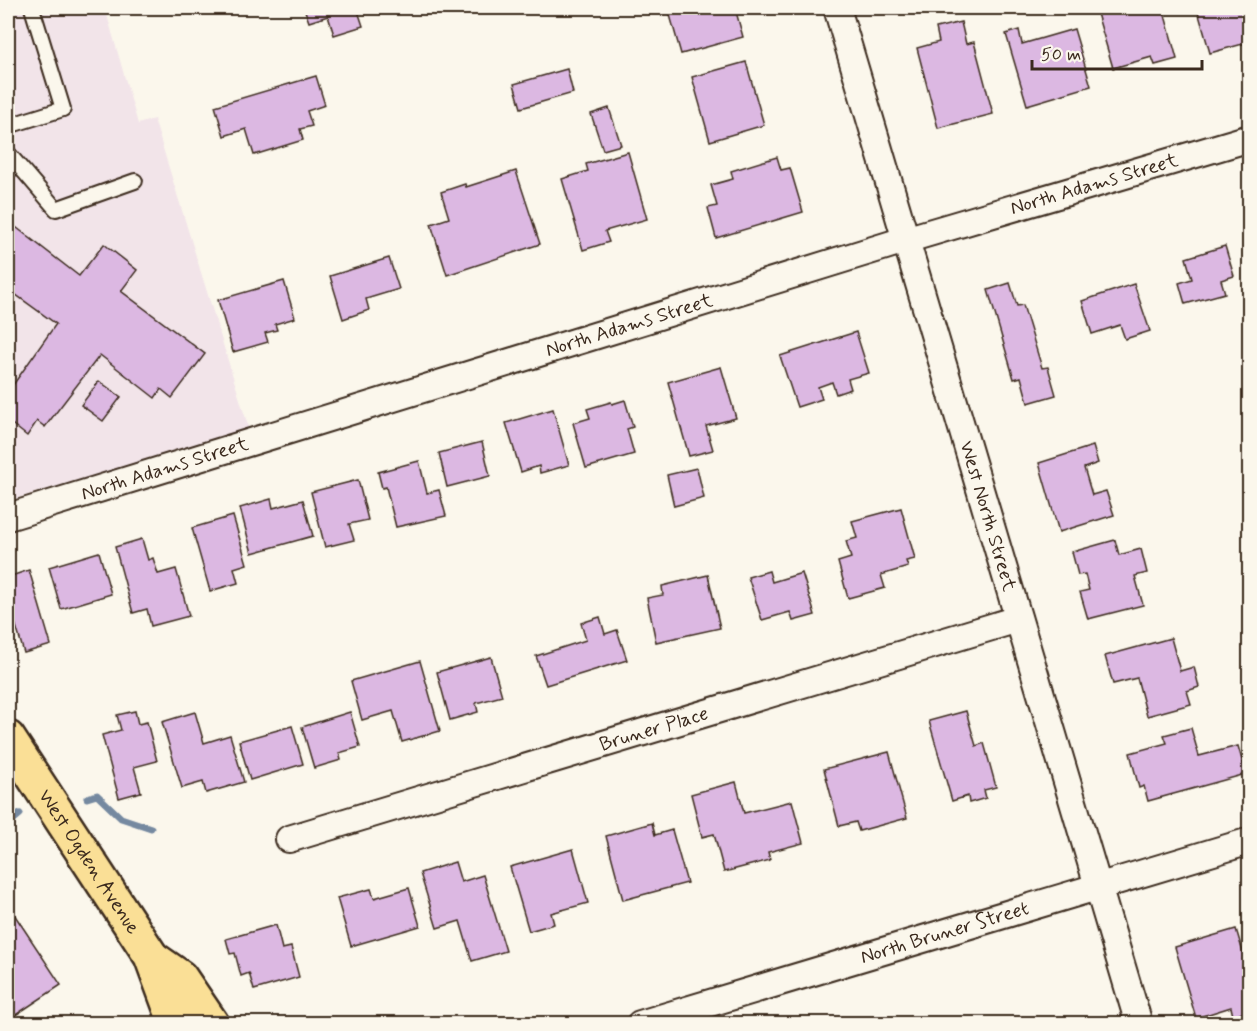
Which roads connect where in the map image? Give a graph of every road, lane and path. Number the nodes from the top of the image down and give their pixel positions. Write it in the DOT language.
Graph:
graph roads {
  1 [pos="32,8"];
  2 [pos="837,8"];
  3 [pos="8,126"];
  4 [pos="1250,138"];
  5 [pos="8,153"];
  6 [pos="135,182"];
  7 [pos="905,240"];
  8 [pos="8,517"];
  9 [pos="1018,619"];
  10 [pos="8,738"];
  11 [pos="290,839"];
  12 [pos="1250,841"];
  13 [pos="1099,887"];
  14 [pos="151,956"];
  15 [pos="178,1023"];
  16 [pos="212,1023"];
  17 [pos="640,1023"];
  18 [pos="1139,1023"];
  1 -- 3 [label="lane"];
  2 -- 7 [label="street, West North Street"];
  4 -- 7 [label="street, North Adams Street"];
  5 -- 6 [label="lane"];
  7 -- 8 [label="street, North Adams Street"];
  7 -- 9 [label="street, West North Street"];
  9 -- 11 [label="street, Bruner Place"];
  9 -- 13 [label="street, West North Street"];
  10 -- 14 [label="main road, West Ogden Avenue"];
  12 -- 13 [label="street, North Bruner Street"];
  13 -- 17 [label="street, North Bruner Street"];
  13 -- 18 [label="street, West North Street"];
  14 -- 15 [label="main road, West Ogden Avenue"];
  14 -- 16 [label="main road, West Ogden Avenue"];
}
